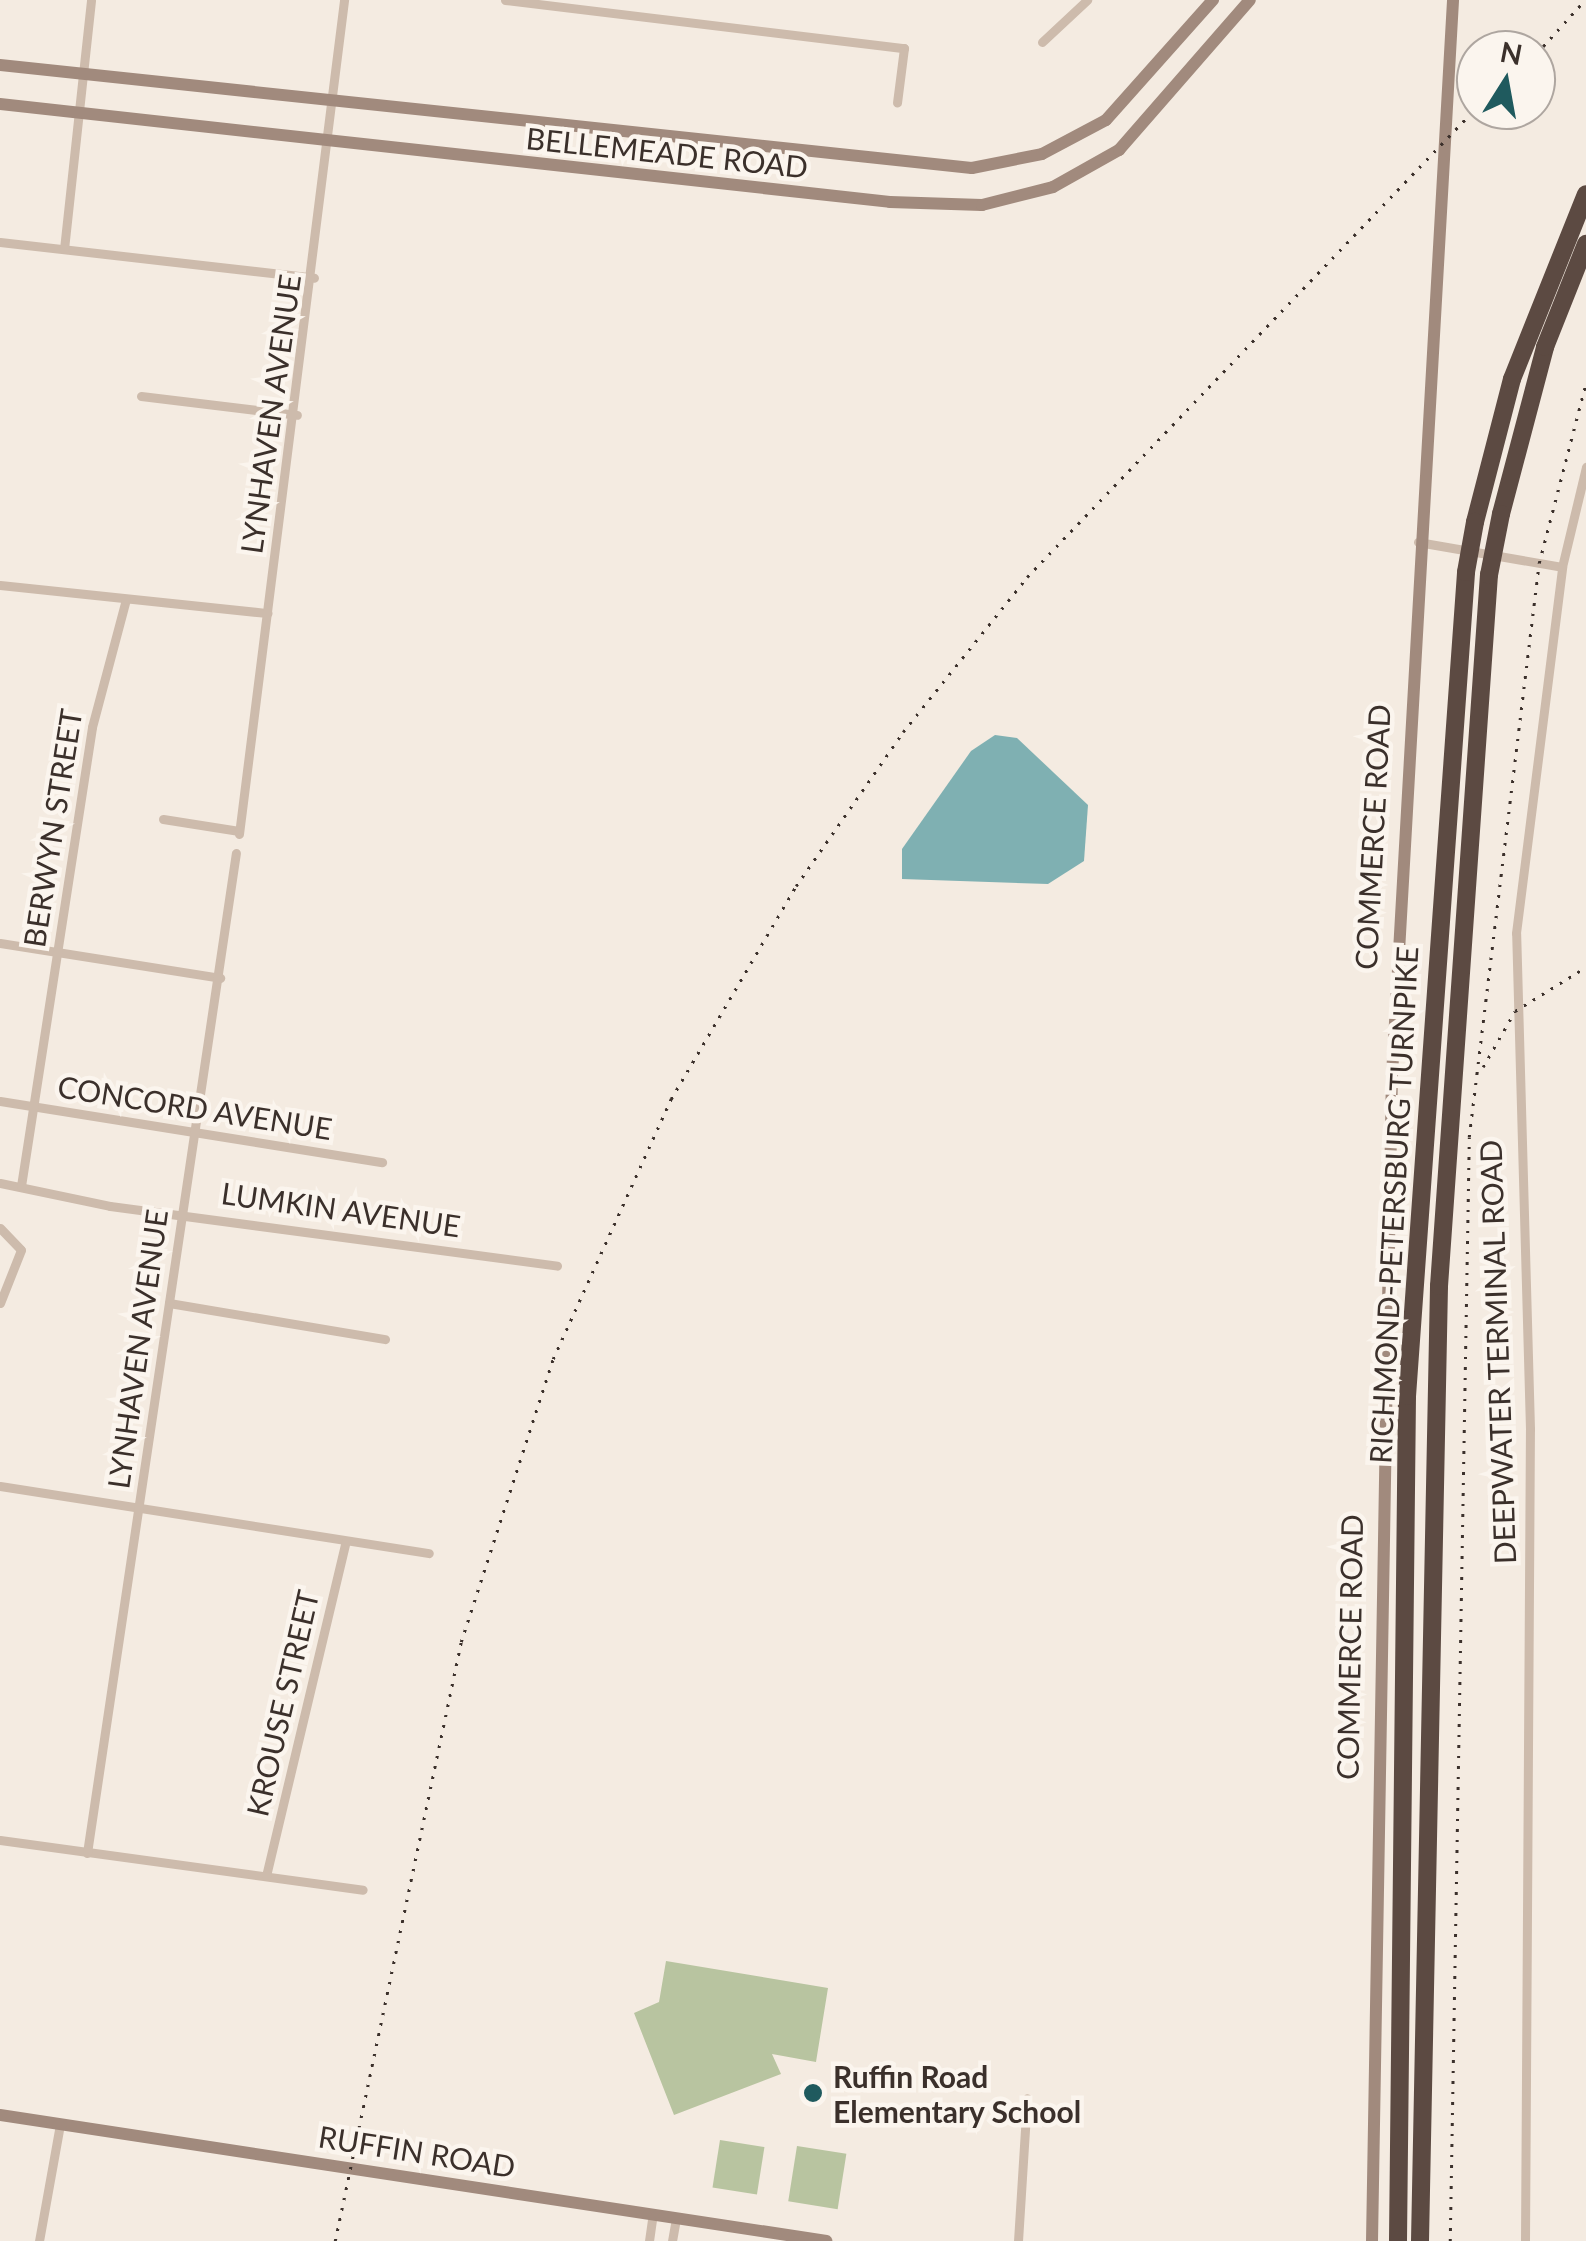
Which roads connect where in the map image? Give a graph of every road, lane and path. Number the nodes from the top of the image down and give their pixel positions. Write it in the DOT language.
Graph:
graph roads {
  1 [pos="91,0"];
  2 [pos="344,0"];
  3 [pos="506,0"];
  4 [pos="1088,0"];
  5 [pos="1213,0"];
  6 [pos="1250,0"];
  7 [pos="1452,0"];
  8 [pos="1042,42"];
  9 [pos="0,65"];
  10 [pos="84,74"];
  11 [pos="334,102"];
  12 [pos="0,104"];
  13 [pos="896,104"];
  14 [pos="79,112"];
  15 [pos="329,140"];
  16 [pos="1586,194"];
  17 [pos="0,242"];
  18 [pos="1586,244"];
  19 [pos="64,249"];
  20 [pos="314,278"];
  21 [pos="141,396"];
  22 [pos="297,415"];
  23 [pos="1586,467"];
  24 [pos="1418,542"];
  25 [pos="1562,566"];
  26 [pos="1417,576"];
  27 [pos="0,585"];
  28 [pos="126,600"];
  29 [pos="268,614"];
  30 [pos="163,819"];
  31 [pos="236,854"];
  32 [pos="0,944"];
  33 [pos="56,952"];
  34 [pos="220,978"];
  35 [pos="0,1102"];
  36 [pos="33,1106"];
  37 [pos="194,1134"];
  38 [pos="382,1162"];
  39 [pos="0,1183"];
  40 [pos="21,1186"];
  41 [pos="183,1210"];
  42 [pos="0,1228"];
  43 [pos="557,1266"];
  44 [pos="3,1291"];
  45 [pos="0,1303"];
  46 [pos="170,1303"];
  47 [pos="384,1339"];
  48 [pos="0,1486"];
  49 [pos="139,1509"];
  50 [pos="346,1541"];
  51 [pos="429,1553"];
  52 [pos="0,1840"];
  53 [pos="87,1853"];
  54 [pos="266,1876"];
  55 [pos="363,1890"];
  56 [pos="1027,2098"];
  57 [pos="0,2115"];
  58 [pos="60,2124"];
  59 [pos="653,2214"];
  60 [pos="676,2218"];
  61 [pos="39,2241"];
  62 [pos="649,2241"];
  63 [pos="672,2241"];
  64 [pos="826,2241"];
  65 [pos="1018,2241"];
  66 [pos="1364,2241"];
  67 [pos="1372,2241"];
  68 [pos="1398,2241"];
  69 [pos="1420,2241"];
  70 [pos="1524,2241"];
  1 -- 10 [label="street"];
  2 -- 11 [label="street, LYNHAVEN AVENUE"];
  3 -- 13 [label="street"];
  4 -- 8 [label="street"];
  5 -- 11 [label="main road, BELLEMEADE ROAD"];
  6 -- 15 [label="main road, BELLEMEADE ROAD"];
  7 -- 24 [label="main road, COMMERCE ROAD"];
  9 -- 10 [label="main road, BELLEMEADE ROAD"];
  10 -- 11 [label="main road, BELLEMEADE ROAD"];
  10 -- 14 [label="street"];
  11 -- 15 [label="street, LYNHAVEN AVENUE"];
  12 -- 14 [label="main road, BELLEMEADE ROAD"];
  14 -- 15 [label="main road, BELLEMEADE ROAD"];
  14 -- 19 [label="street"];
  15 -- 20 [label="street, LYNHAVEN AVENUE"];
  16 -- 68 [label="highway, RICHMOND-PETERSBURG TURNPIKE, bridge"];
  17 -- 19 [label="street"];
  18 -- 69 [label="highway, RICHMOND-PETERSBURG TURNPIKE, bridge"];
  19 -- 20 [label="street"];
  20 -- 22 [label="street, LYNHAVEN AVENUE"];
  21 -- 22 [label="street"];
  22 -- 29 [label="street, LYNHAVEN AVENUE"];
  23 -- 25 [label="street, DEEPWATER TERMINAL ROAD"];
  24 -- 25 [label="street"];
  24 -- 26 [label="main road, COMMERCE ROAD"];
  25 -- 70 [label="street, DEEPWATER TERMINAL ROAD"];
  26 -- 66 [label="main road, COMMERCE ROAD"];
  26 -- 67 [label="main road, COMMERCE ROAD"];
  27 -- 28 [label="street"];
  28 -- 29 [label="street"];
  28 -- 33 [label="street, BERWYN STREET"];
  29 -- 30 [label="street, LYNHAVEN AVENUE"];
  31 -- 34 [label="street, LYNHAVEN AVENUE"];
  32 -- 33 [label="street"];
  33 -- 34 [label="street"];
  33 -- 36 [label="street, BERWYN STREET"];
  34 -- 37 [label="street, LYNHAVEN AVENUE"];
  35 -- 36 [label="street, CONCORD AVENUE"];
  36 -- 37 [label="street, CONCORD AVENUE"];
  36 -- 40 [label="street, BERWYN STREET"];
  37 -- 38 [label="street, CONCORD AVENUE"];
  37 -- 41 [label="street, LYNHAVEN AVENUE"];
  39 -- 40 [label="street, LUMKIN AVENUE"];
  40 -- 41 [label="street, LUMKIN AVENUE"];
  41 -- 43 [label="street, LUMKIN AVENUE"];
  41 -- 46 [label="street, LYNHAVEN AVENUE"];
  42 -- 44 [label="street"];
  44 -- 45 [label="street"];
  46 -- 47 [label="street"];
  46 -- 49 [label="street, LYNHAVEN AVENUE"];
  48 -- 49 [label="street"];
  49 -- 50 [label="street"];
  49 -- 53 [label="street, LYNHAVEN AVENUE"];
  50 -- 51 [label="street"];
  50 -- 54 [label="street, KROUSE STREET"];
  52 -- 53 [label="street"];
  53 -- 54 [label="street"];
  54 -- 55 [label="street"];
  56 -- 65 [label="street"];
  57 -- 58 [label="main road, RUFFIN ROAD"];
  58 -- 59 [label="main road, RUFFIN ROAD"];
  58 -- 61 [label="street"];
  59 -- 60 [label="main road, RUFFIN ROAD"];
  59 -- 62 [label="street"];
  60 -- 63 [label="street"];
  60 -- 64 [label="main road, RUFFIN ROAD"];
}
